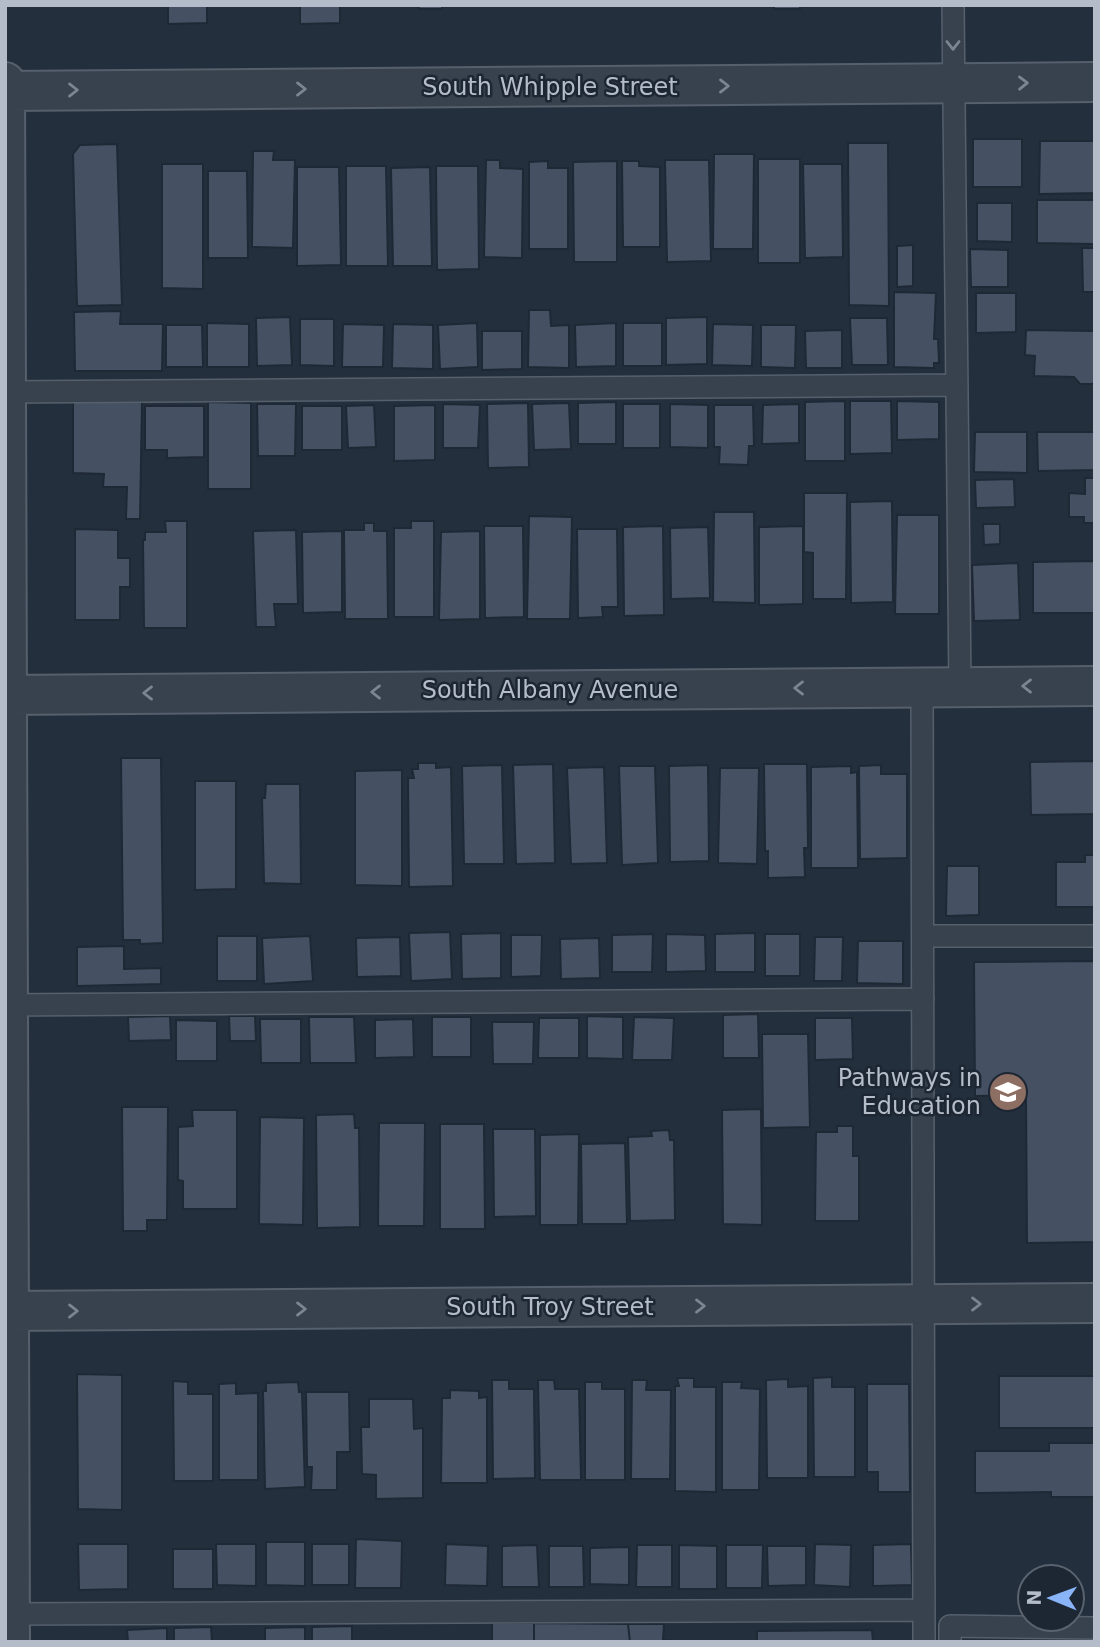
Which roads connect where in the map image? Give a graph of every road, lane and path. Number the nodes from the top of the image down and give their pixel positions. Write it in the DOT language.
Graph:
graph roads {
  1 [pos="953,5"];
  2 [pos="5,82"];
  3 [pos="1095,82"];
  4 [pos="954,84"];
  5 [pos="5,91"];
  6 [pos="957,385"];
  7 [pos="6,392"];
  8 [pos="1095,686"];
  9 [pos="922,687"];
  10 [pos="960,687"];
  11 [pos="6,695"];
  12 [pos="923,936"];
  13 [pos="1095,936"];
  14 [pos="923,999"];
  15 [pos="7,1005"];
  16 [pos="1095,1303"];
  17 [pos="924,1304"];
  18 [pos="7,1311"];
  19 [pos="924,1610"];
  20 [pos="8,1623"];
  21 [pos="1095,1628"];
  22 [pos="924,1642"];
  23 [pos="950,1642"];
  1 -- 4 [label="lane, one-way"];
  2 -- 5 [label="street"];
  4 -- 3 [label="street, South Whipple Street, one-way"];
  5 -- 4 [label="street, South Whipple Street, one-way"];
  4 -- 6 [label="lane"];
  5 -- 7 [label="street"];
  6 -- 7 [label="lane"];
  6 -- 10 [label="lane"];
  7 -- 11 [label="street"];
  8 -- 10 [label="street, South Albany Avenue, one-way"];
  9 -- 10 [label="street, South Albany Avenue"];
  9 -- 11 [label="street, South Albany Avenue, one-way"];
  9 -- 12 [label="lane"];
  11 -- 15 [label="street"];
  12 -- 13 [label="lane"];
  12 -- 14 [label="lane"];
  14 -- 15 [label="lane"];
  14 -- 17 [label="lane"];
  15 -- 18 [label="street"];
  17 -- 16 [label="street, South Troy Street, one-way"];
  18 -- 17 [label="street, South Troy Street, one-way"];
  17 -- 19 [label="lane"];
  18 -- 20 [label="street"];
  19 -- 20 [label="lane"];
  19 -- 22 [label="lane"];
  21 -- 23 [label="lane"];
}
